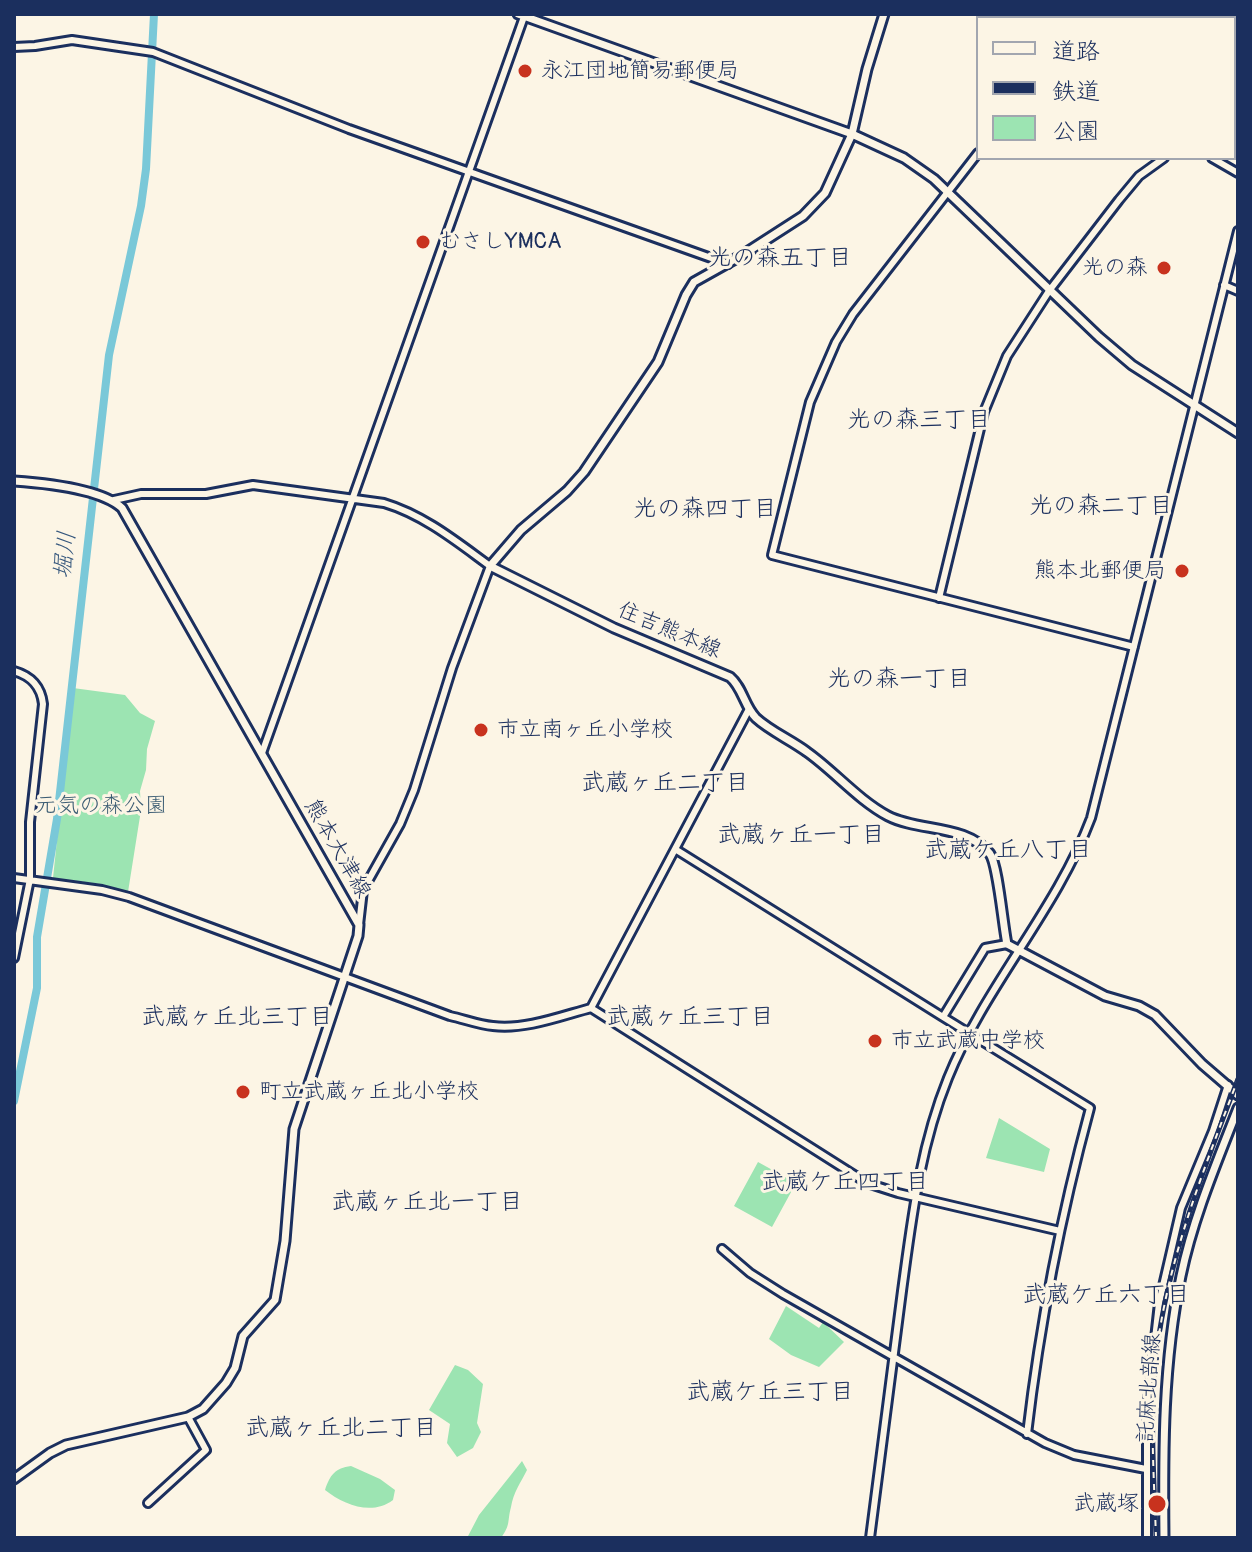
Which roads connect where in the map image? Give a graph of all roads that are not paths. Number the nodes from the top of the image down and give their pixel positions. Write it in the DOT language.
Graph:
graph roads {
  1 [pos="884,14"];
  2 [pos="1231,14"];
  3 [pos="522,15"];
  4 [pos="1238,16"];
  5 [pos="14,47"];
  6 [pos="852,134"];
  7 [pos="976,156"];
  8 [pos="1161,160"];
  9 [pos="1215,160"];
  10 [pos="469,170"];
  11 [pos="1238,173"];
  12 [pos="949,191"];
  13 [pos="1238,231"];
  14 [pos="728,264"];
  15 [pos="1224,285"];
  16 [pos="1049,291"];
  17 [pos="1238,291"];
  18 [pos="1194,404"];
  19 [pos="1238,433"];
  20 [pos="14,481"];
  21 [pos="353,497"];
  22 [pos="114,500"];
  23 [pos="490,566"];
  24 [pos="939,598"];
  25 [pos="1134,647"];
  26 [pos="14,671"];
  27 [pos="749,709"];
  28 [pos="262,753"];
  29 [pos="675,849"];
  30 [pos="14,878"];
  31 [pos="30,879"];
  32 [pos="359,925"];
  33 [pos="1007,944"];
  34 [pos="1017,950"];
  35 [pos="14,958"];
  36 [pos="345,976"];
  37 [pos="591,1008"];
  38 [pos="943,1017"];
  39 [pos="969,1033"];
  40 [pos="1228,1085"];
  41 [pos="1238,1095"];
  42 [pos="1238,1108"];
  43 [pos="915,1197"];
  44 [pos="1060,1231"];
  45 [pos="722,1249"];
  46 [pos="893,1358"];
  47 [pos="188,1417"];
  48 [pos="1027,1434"];
  49 [pos="1146,1469"];
  50 [pos="14,1479"];
  51 [pos="148,1503"];
  52 [pos="870,1538"];
  53 [pos="1147,1538"];
  54 [pos="1164,1538"];
  1 -- 6 [label="main road"];
  2 -- 4 [label="street"];
  3 -- 6 [label="main road"];
  3 -- 10 [label="street"];
  5 -- 10 [label="street"];
  6 -- 12 [label="main road"];
  6 -- 14 [label="main road"];
  7 -- 12 [label="street"];
  8 -- 16 [label="street"];
  9 -- 11 [label="street"];
  10 -- 14 [label="street"];
  10 -- 21 [label="street"];
  12 -- 16 [label="main road"];
  12 -- 24 [label="street"];
  13 -- 15 [label="street"];
  14 -- 23 [label="main road"];
  15 -- 17 [label="street"];
  15 -- 18 [label="street"];
  16 -- 18 [label="main road"];
  16 -- 24 [label="street"];
  18 -- 19 [label="main road"];
  18 -- 25 [label="street"];
  20 -- 22 [label="main road"];
  21 -- 22 [label="street"];
  21 -- 23 [label="street"];
  21 -- 28 [label="street"];
  22 -- 28 [label="main road, 熊本大津線"];
  23 -- 27 [label="main road, 住吉熊本線"];
  23 -- 32 [label="street"];
  24 -- 25 [label="street"];
  25 -- 34 [label="street"];
  26 -- 31 [label="street"];
  27 -- 29 [label="street"];
  27 -- 33 [label="main road, 住吉熊本線"];
  28 -- 32 [label="main road, 熊本大津線"];
  29 -- 37 [label="street"];
  29 -- 38 [label="street"];
  30 -- 31 [label="street"];
  31 -- 35 [label="street"];
  31 -- 36 [label="street"];
  32 -- 36 [label="main road, 熊本大津線"];
  33 -- 34 [label="main road"];
  33 -- 38 [label="street"];
  34 -- 39 [label="street"];
  34 -- 40 [label="main road"];
  36 -- 37 [label="street"];
  36 -- 47 [label="main road, 熊本大津線"];
  37 -- 43 [label="street"];
  38 -- 39 [label="street"];
  39 -- 43 [label="street"];
  39 -- 44 [label="street"];
  40 -- 41 [label="main road"];
  40 -- 49 [label="street"];
  42 -- 54 [label="main road, 託麻北部線"];
  43 -- 44 [label="street"];
  43 -- 46 [label="street"];
  44 -- 48 [label="street"];
  45 -- 46 [label="street"];
  46 -- 48 [label="street"];
  46 -- 52 [label="street"];
  47 -- 50 [label="main road, 熊本大津線"];
  47 -- 51 [label="street"];
  48 -- 49 [label="street"];
  49 -- 53 [label="street"];
}
